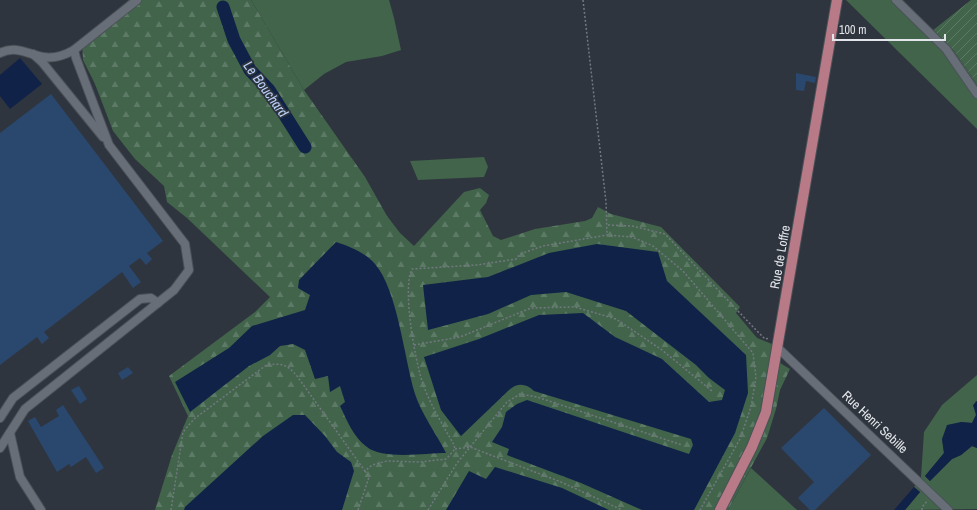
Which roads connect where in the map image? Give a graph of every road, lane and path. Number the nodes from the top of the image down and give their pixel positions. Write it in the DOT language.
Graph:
graph roads {
  1 [pos="137,0"];
  2 [pos="583,0"];
  3 [pos="837,0"];
  4 [pos="896,0"];
  5 [pos="74,50"];
  6 [pos="0,53"];
  7 [pos="33,54"];
  8 [pos="977,94"];
  9 [pos="109,145"];
  10 [pos="608,225"];
  11 [pos="607,235"];
  12 [pos="158,303"];
  13 [pos="769,339"];
  14 [pos="414,346"];
  15 [pos="781,351"];
  16 [pos="712,391"];
  17 [pos="0,418"];
  18 [pos="10,434"];
  19 [pos="682,445"];
  20 [pos="470,447"];
  21 [pos="0,448"];
  22 [pos="455,449"];
  23 [pos="365,471"];
  24 [pos="933,495"];
  25 [pos="922,507"];
  26 [pos="42,510"];
  27 [pos="171,510"];
  28 [pos="358,510"];
  29 [pos="428,510"];
  30 [pos="622,510"];
  31 [pos="700,510"];
  32 [pos="720,510"];
  33 [pos="919,510"];
  34 [pos="922,510"];
  35 [pos="948,510"];
  1 -- 5 [label="lane"];
  2 -- 10 [label="path"];
  3 -- 15 [label="main road, Rue de Loffre"];
  4 -- 8 [label="lane"];
  5 -- 7 [label="lane"];
  5 -- 9 [label="lane"];
  6 -- 7 [label="lane"];
  7 -- 9 [label="lane"];
  9 -- 12 [label="lane"];
  10 -- 11 [label="path"];
  10 -- 13 [label="path"];
  11 -- 14 [label="path"];
  11 -- 31 [label="path"];
  12 -- 17 [label="lane"];
  12 -- 18 [label="lane"];
  14 -- 16 [label="path"];
  14 -- 22 [label="path"];
  15 -- 24 [label="lane, Rue Henri Sebille"];
  15 -- 32 [label="main road, Rue de Loffre"];
  18 -- 21 [label="lane"];
  18 -- 26 [label="lane"];
  19 -- 20 [label="path"];
  20 -- 22 [label="path"];
  20 -- 29 [label="path"];
  20 -- 30 [label="path"];
  22 -- 23 [label="path"];
  23 -- 27 [label="path"];
  23 -- 28 [label="path"];
  24 -- 25 [label="path"];
  24 -- 35 [label="lane, Rue Henri Sebille"];
  25 -- 33 [label="path"];
  25 -- 34 [label="path"];
}
